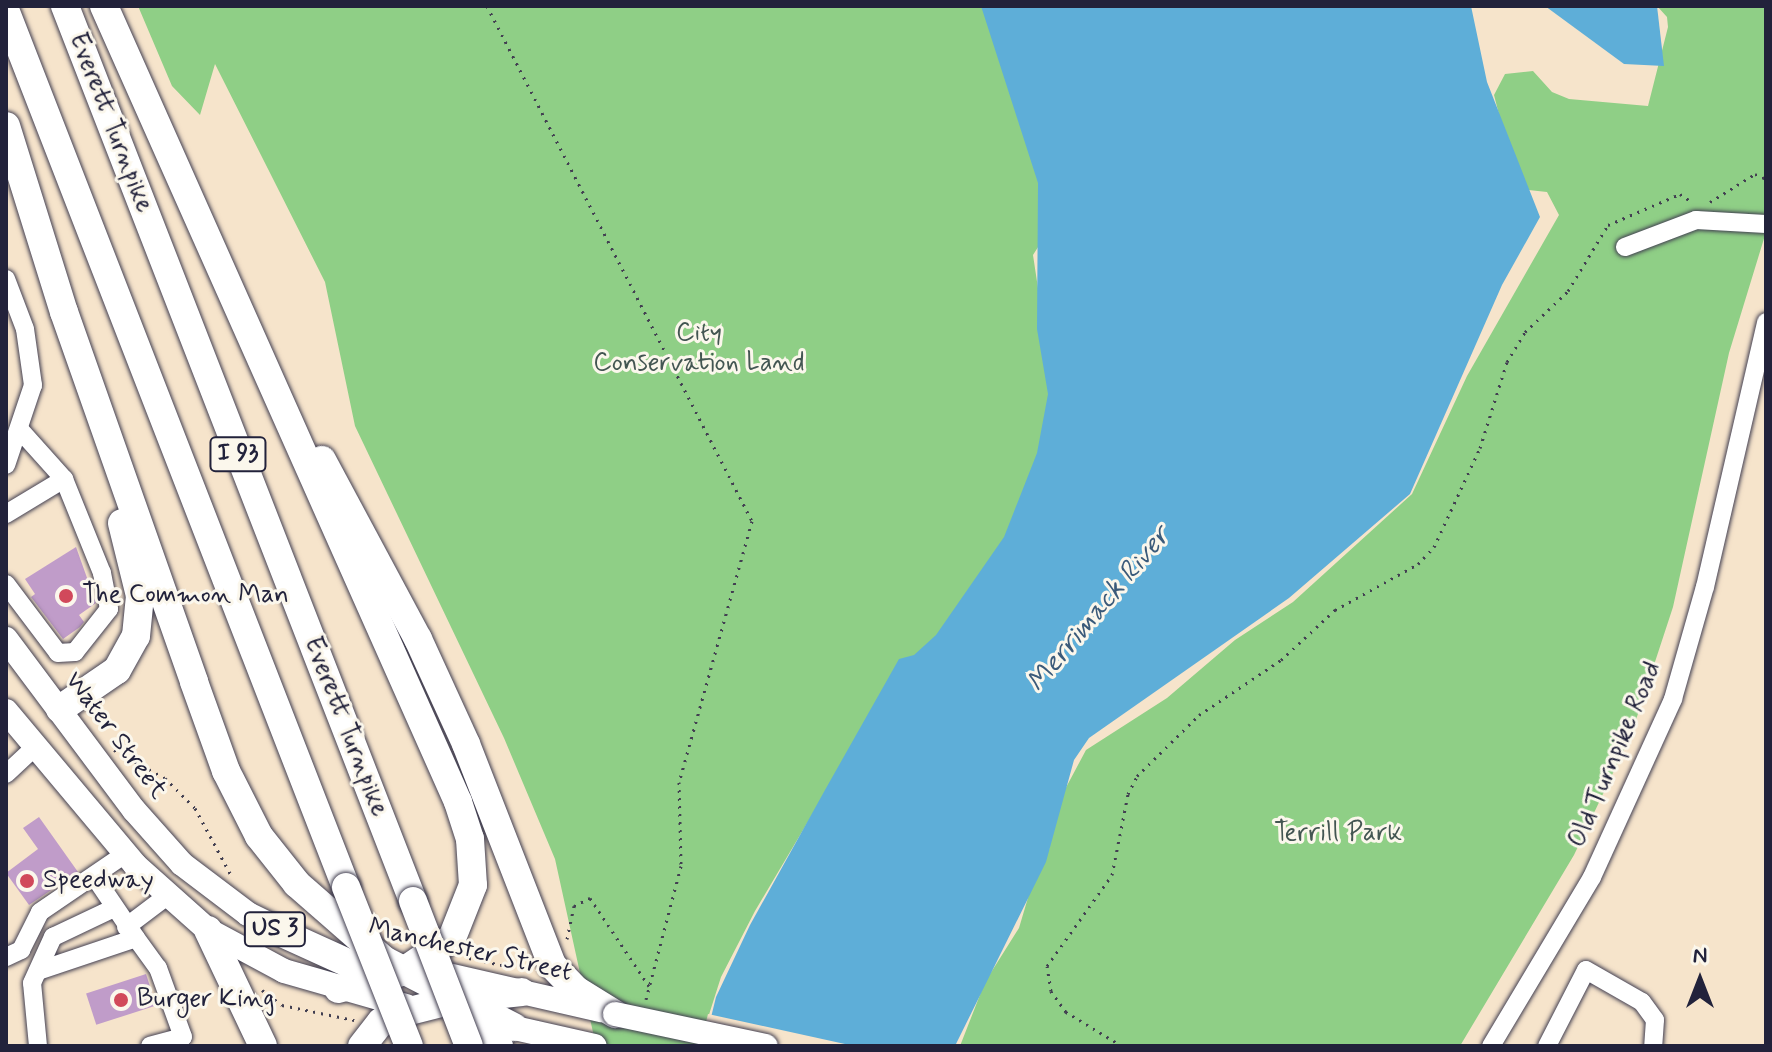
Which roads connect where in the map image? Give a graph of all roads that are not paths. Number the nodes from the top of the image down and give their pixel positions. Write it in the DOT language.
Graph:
graph roads {
  1 [pos="65,6"];
  2 [pos="104,6"];
  3 [pos="6,12"];
  4 [pos="6,126"];
  5 [pos="1766,224"];
  6 [pos="1625,247"];
  7 [pos="215,258"];
  8 [pos="6,279"];
  9 [pos="1766,322"];
  10 [pos="81,360"];
  11 [pos="14,438"];
  12 [pos="6,465"];
  13 [pos="64,479"];
  14 [pos="6,514"];
  15 [pos="6,584"];
  16 [pos="6,639"];
  17 [pos="60,709"];
  18 [pos="6,711"];
  19 [pos="35,747"];
  20 [pos="6,774"];
  21 [pos="125,854"];
  22 [pos="94,876"];
  23 [pos="167,896"];
  24 [pos="112,909"];
  25 [pos="208,930"];
  26 [pos="131,932"];
  27 [pos="282,933"];
  28 [pos="6,957"];
  29 [pos="394,969"];
  30 [pos="38,971"];
  31 [pos="517,980"];
  32 [pos="338,989"];
  33 [pos="443,1007"];
  34 [pos="615,1014"];
  35 [pos="362,1036"];
  36 [pos="506,1036"];
  37 [pos="185,1041"];
  38 [pos="38,1046"];
  39 [pos="150,1046"];
  40 [pos="263,1046"];
  41 [pos="409,1046"];
  42 [pos="469,1046"];
  43 [pos="595,1046"];
  44 [pos="766,1046"];
  45 [pos="1491,1046"];
  46 [pos="1547,1046"];
  47 [pos="1653,1046"];
  1 -- 42 [label="highway, Everett Turnpike / I 93, bridge"];
  2 -- 7 [label="highway"];
  3 -- 41 [label="highway, I 93, bridge"];
  4 -- 10 [label="highway"];
  5 -- 6 [label="street"];
  7 -- 29 [label="highway"];
  7 -- 34 [label="highway"];
  8 -- 11 [label="street"];
  9 -- 45 [label="street, Old Turnpike Road"];
  10 -- 17 [label="highway"];
  10 -- 29 [label="highway"];
  11 -- 12 [label="street"];
  11 -- 13 [label="street"];
  13 -- 14 [label="street"];
  13 -- 15 [label="street"];
  16 -- 17 [label="main road, Water Street / US 3"];
  17 -- 19 [label="main road"];
  17 -- 27 [label="main road, Water Street / US 3"];
  18 -- 19 [label="main road, US 3"];
  19 -- 20 [label="street"];
  19 -- 21 [label="main road, US 3"];
  21 -- 22 [label="street"];
  21 -- 23 [label="main road, US 3"];
  22 -- 24 [label="street"];
  22 -- 28 [label="street"];
  23 -- 25 [label="main road, US 3"];
  23 -- 26 [label="street"];
  24 -- 26 [label="street"];
  24 -- 30 [label="street"];
  25 -- 32 [label="main road, US 3"];
  25 -- 40 [label="highway"];
  26 -- 30 [label="street"];
  26 -- 37 [label="street"];
  27 -- 29 [label="highway"];
  29 -- 31 [label="main road, Manchester Street"];
  29 -- 32 [label="highway"];
  29 -- 33 [label="highway"];
  30 -- 38 [label="street"];
  31 -- 33 [label="highway"];
  31 -- 34 [label="main road, Manchester Street"];
  32 -- 33 [label="main road, US 3"];
  33 -- 35 [label="highway"];
  33 -- 36 [label="highway"];
  34 -- 44 [label="main road, Manchester Street, bridge"];
  36 -- 43 [label="main road"];
  37 -- 39 [label="street"];
  46 -- 47 [label="street"];
}
